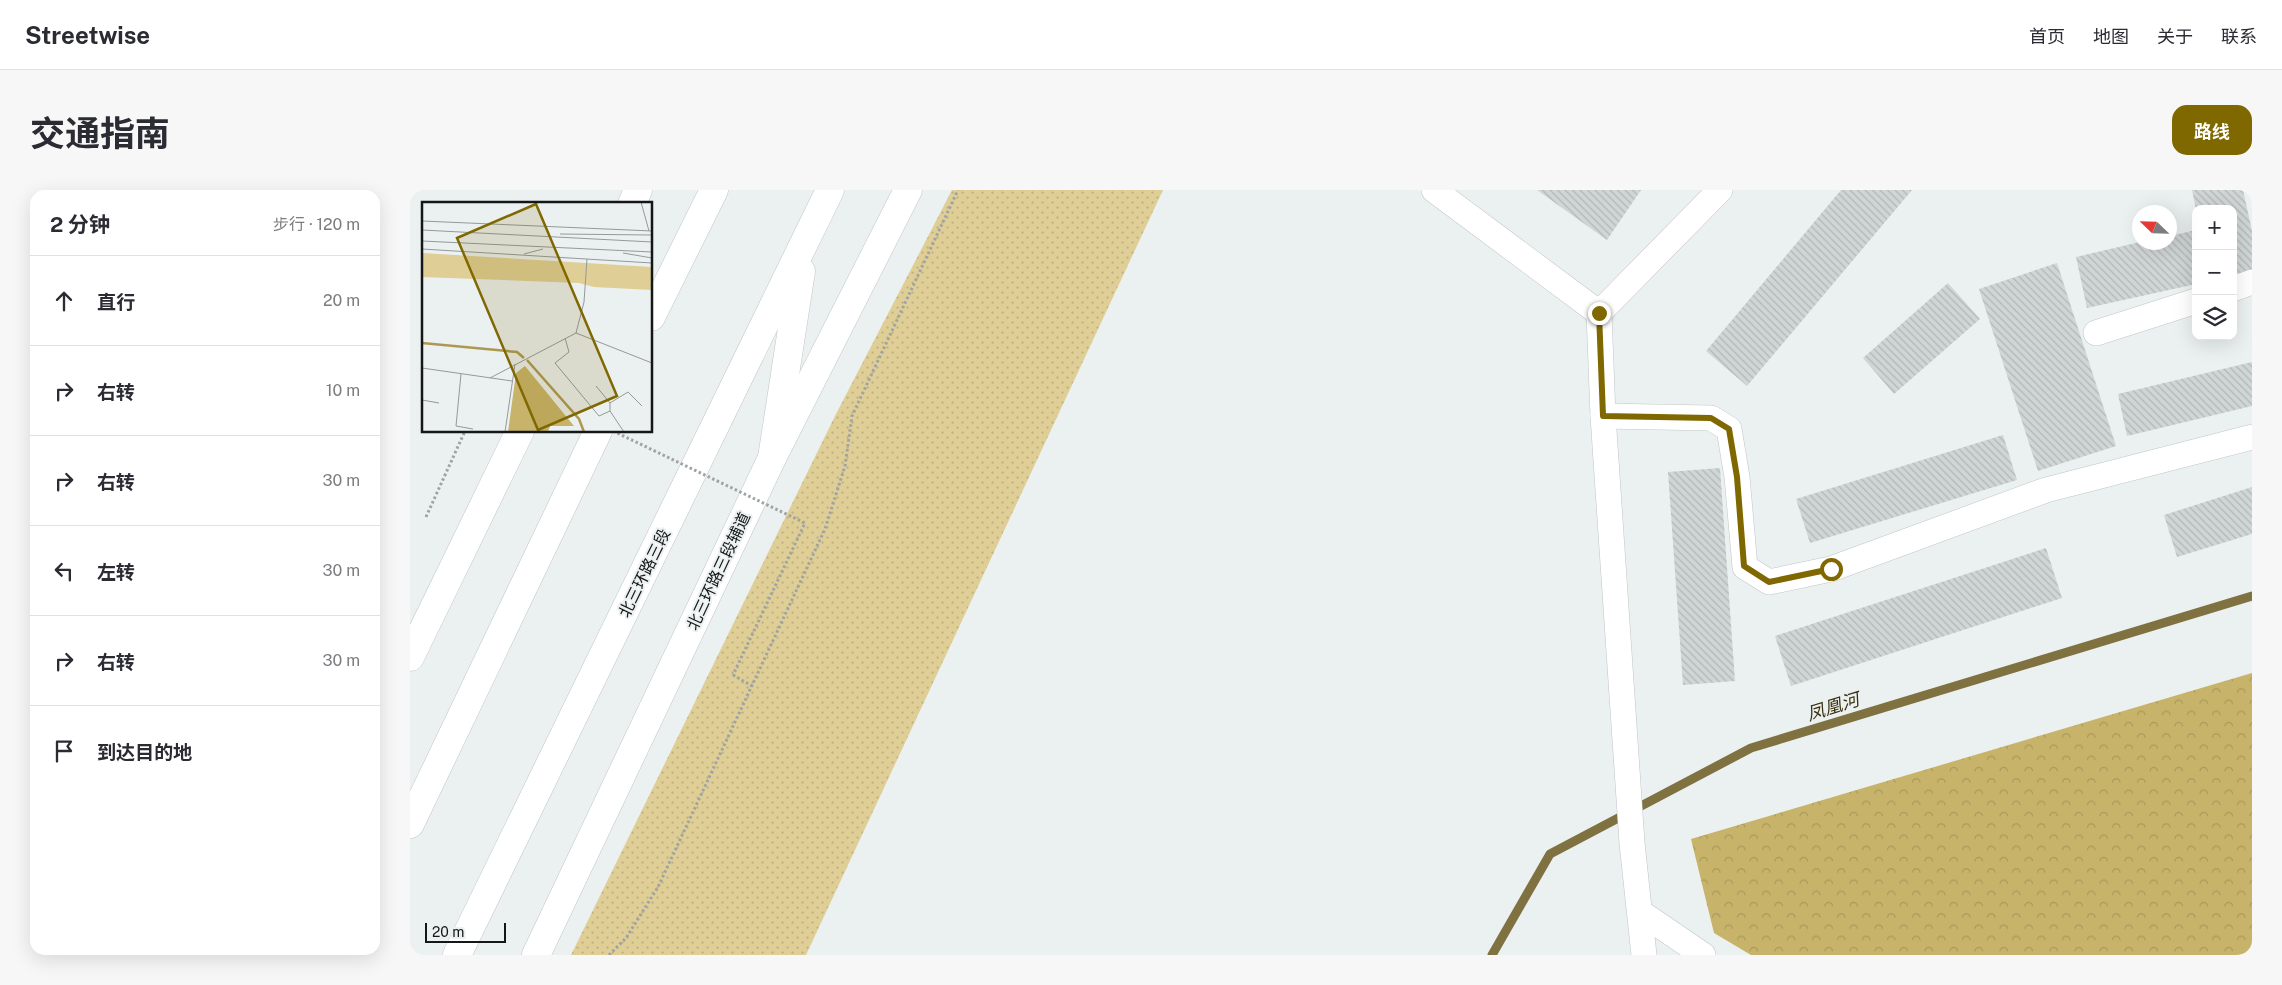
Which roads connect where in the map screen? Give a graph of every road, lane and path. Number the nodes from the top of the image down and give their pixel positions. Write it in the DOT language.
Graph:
graph roads {
  1 [pos="638,190"];
  2 [pos="699,190"];
  3 [pos="714,190"];
  4 [pos="830,190"];
  5 [pos="908,190"];
  6 [pos="958,190"];
  7 [pos="1434,190"];
  8 [pos="1720,190"];
  9 [pos="633,202"];
  10 [pos="805,245"];
  11 [pos="2252,282"];
  12 [pos="2237,287"];
  13 [pos="2192,302"];
  14 [pos="657,305"];
  15 [pos="1599,313"];
  16 [pos="2096,333"];
  17 [pos="1603,416"];
  18 [pos="465,432"];
  19 [pos="520,432"];
  20 [pos="598,432"];
  21 [pos="615,432"];
  22 [pos="2252,437"];
  23 [pos="772,458"];
  24 [pos="426,517"];
  25 [pos="410,657"];
  26 [pos="752,686"];
  27 [pos="410,824"];
  28 [pos="1640,912"];
  29 [pos="457,955"];
  30 [pos="536,955"];
  31 [pos="609,955"];
  32 [pos="1644,955"];
  33 [pos="1703,955"];
  1 -- 9 [label="main road"];
  2 -- 14 [label="main road"];
  3 -- 14 [label="main road"];
  4 -- 10 [label="main road, 北三环路三段"];
  5 -- 23 [label="main road, 北三环路三段辅道"];
  6 -- 26 [label="path"];
  7 -- 15 [label="street"];
  8 -- 15 [label="street"];
  10 -- 23 [label="main road"];
  10 -- 29 [label="main road, 北三环路三段"];
  11 -- 12 [label="street"];
  13 -- 16 [label="street"];
  15 -- 17 [label="street"];
  17 -- 22 [label="street"];
  17 -- 28 [label="street"];
  18 -- 24 [label="path"];
  19 -- 25 [label="main road"];
  20 -- 27 [label="main road"];
  21 -- 26 [label="path, bridge"];
  23 -- 30 [label="main road, 北三环路三段辅道"];
  26 -- 31 [label="path"];
  28 -- 32 [label="street"];
  28 -- 33 [label="street"];
}
